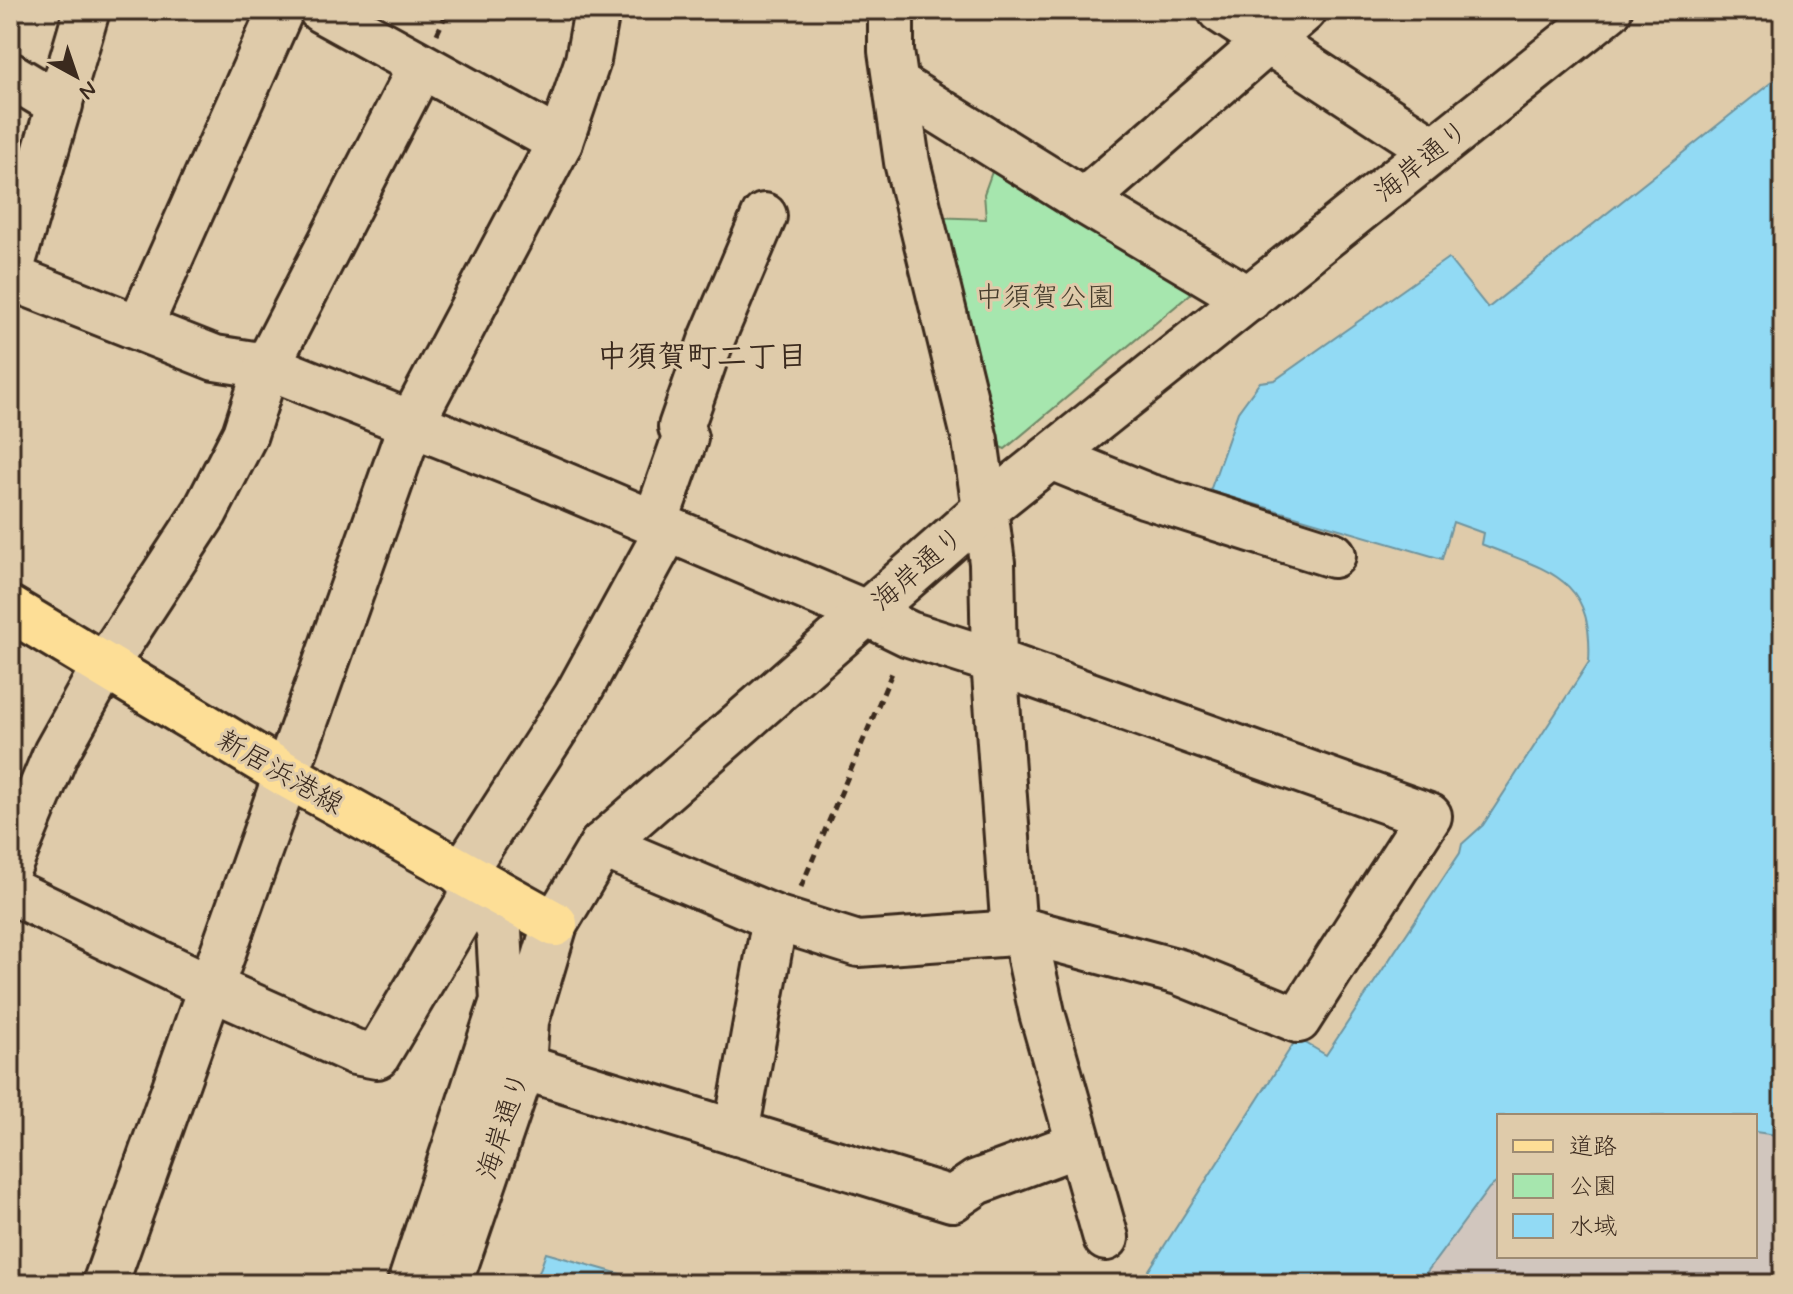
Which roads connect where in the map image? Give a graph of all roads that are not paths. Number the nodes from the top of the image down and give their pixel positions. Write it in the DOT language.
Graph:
graph roads {
  1 [pos="87,10"];
  2 [pos="281,10"];
  3 [pos="321,10"];
  4 [pos="597,10"];
  5 [pos="891,10"];
  6 [pos="1220,10"];
  7 [pos="1304,10"];
  8 [pos="1609,10"];
  9 [pos="1269,42"];
  10 [pos="421,66"];
  11 [pos="10,75"];
  12 [pos="896,84"];
  13 [pos="60,105"];
  14 [pos="560,142"];
  15 [pos="1433,149"];
  16 [pos="1084,201"];
  17 [pos="764,216"];
  18 [pos="10,274"];
  19 [pos="1249,299"];
  20 [pos="140,326"];
  21 [pos="267,366"];
  22 [pos="411,424"];
  23 [pos="1051,457"];
  24 [pos="985,509"];
  25 [pos="662,526"];
  26 [pos="1333,555"];
  27 [pos="10,609"];
  28 [pos="866,613"];
  29 [pos="994,661"];
  30 [pos="104,667"];
  31 [pos="285,774"];
  32 [pos="602,845"];
  33 [pos="10,864"];
  34 [pos="470,879"];
  35 [pos="10,891"];
  36 [pos="780,920"];
  37 [pos="555,924"];
  38 [pos="1021,932"];
  39 [pos="212,988"];
  40 [pos="523,1067"];
  41 [pos="736,1133"];
  42 [pos="1079,1144"];
  43 [pos="1106,1238"];
  44 [pos="105,1284"];
  45 [pos="410,1284"];
  46 [pos="449,1284"];
  1 -- 13 [label="street"];
  2 -- 20 [label="street"];
  3 -- 10 [label="street"];
  4 -- 14 [label="street"];
  5 -- 12 [label="street"];
  6 -- 9 [label="street"];
  7 -- 9 [label="street"];
  8 -- 15 [label="street, 海岸通り"];
  9 -- 15 [label="street"];
  9 -- 16 [label="street"];
  10 -- 14 [label="street"];
  10 -- 21 [label="street"];
  11 -- 13 [label="street"];
  12 -- 16 [label="street"];
  12 -- 24 [label="street"];
  13 -- 18 [label="street"];
  14 -- 22 [label="street"];
  15 -- 19 [label="street, 海岸通り"];
  16 -- 19 [label="street"];
  17 -- 25 [label="street"];
  18 -- 20 [label="street"];
  19 -- 23 [label="street, 海岸通り"];
  20 -- 21 [label="street"];
  21 -- 22 [label="street"];
  21 -- 30 [label="street"];
  22 -- 25 [label="street"];
  22 -- 31 [label="street"];
  23 -- 24 [label="street, 海岸通り"];
  23 -- 26 [label="street"];
  24 -- 28 [label="street, 海岸通り"];
  24 -- 29 [label="street"];
  25 -- 28 [label="street"];
  25 -- 34 [label="street"];
  27 -- 30 [label="main road, 新居浜港線"];
  28 -- 29 [label="street"];
  28 -- 32 [label="street, 海岸通り"];
  29 -- 38 [label="street"];
  29 -- 38 [label="street"];
  30 -- 31 [label="main road, 新居浜港線"];
  30 -- 33 [label="street"];
  31 -- 34 [label="main road, 新居浜港線"];
  31 -- 39 [label="street"];
  32 -- 36 [label="street"];
  32 -- 37 [label="street, 海岸通り"];
  34 -- 37 [label="main road, 新居浜港線"];
  34 -- 39 [label="street"];
  34 -- 45 [label="street"];
  35 -- 39 [label="street"];
  36 -- 38 [label="street"];
  36 -- 41 [label="street"];
  37 -- 40 [label="street, 海岸通り"];
  38 -- 42 [label="street"];
  39 -- 44 [label="street"];
  40 -- 41 [label="street"];
  40 -- 46 [label="street, 海岸通り"];
  41 -- 42 [label="street"];
  42 -- 43 [label="street"];
}
